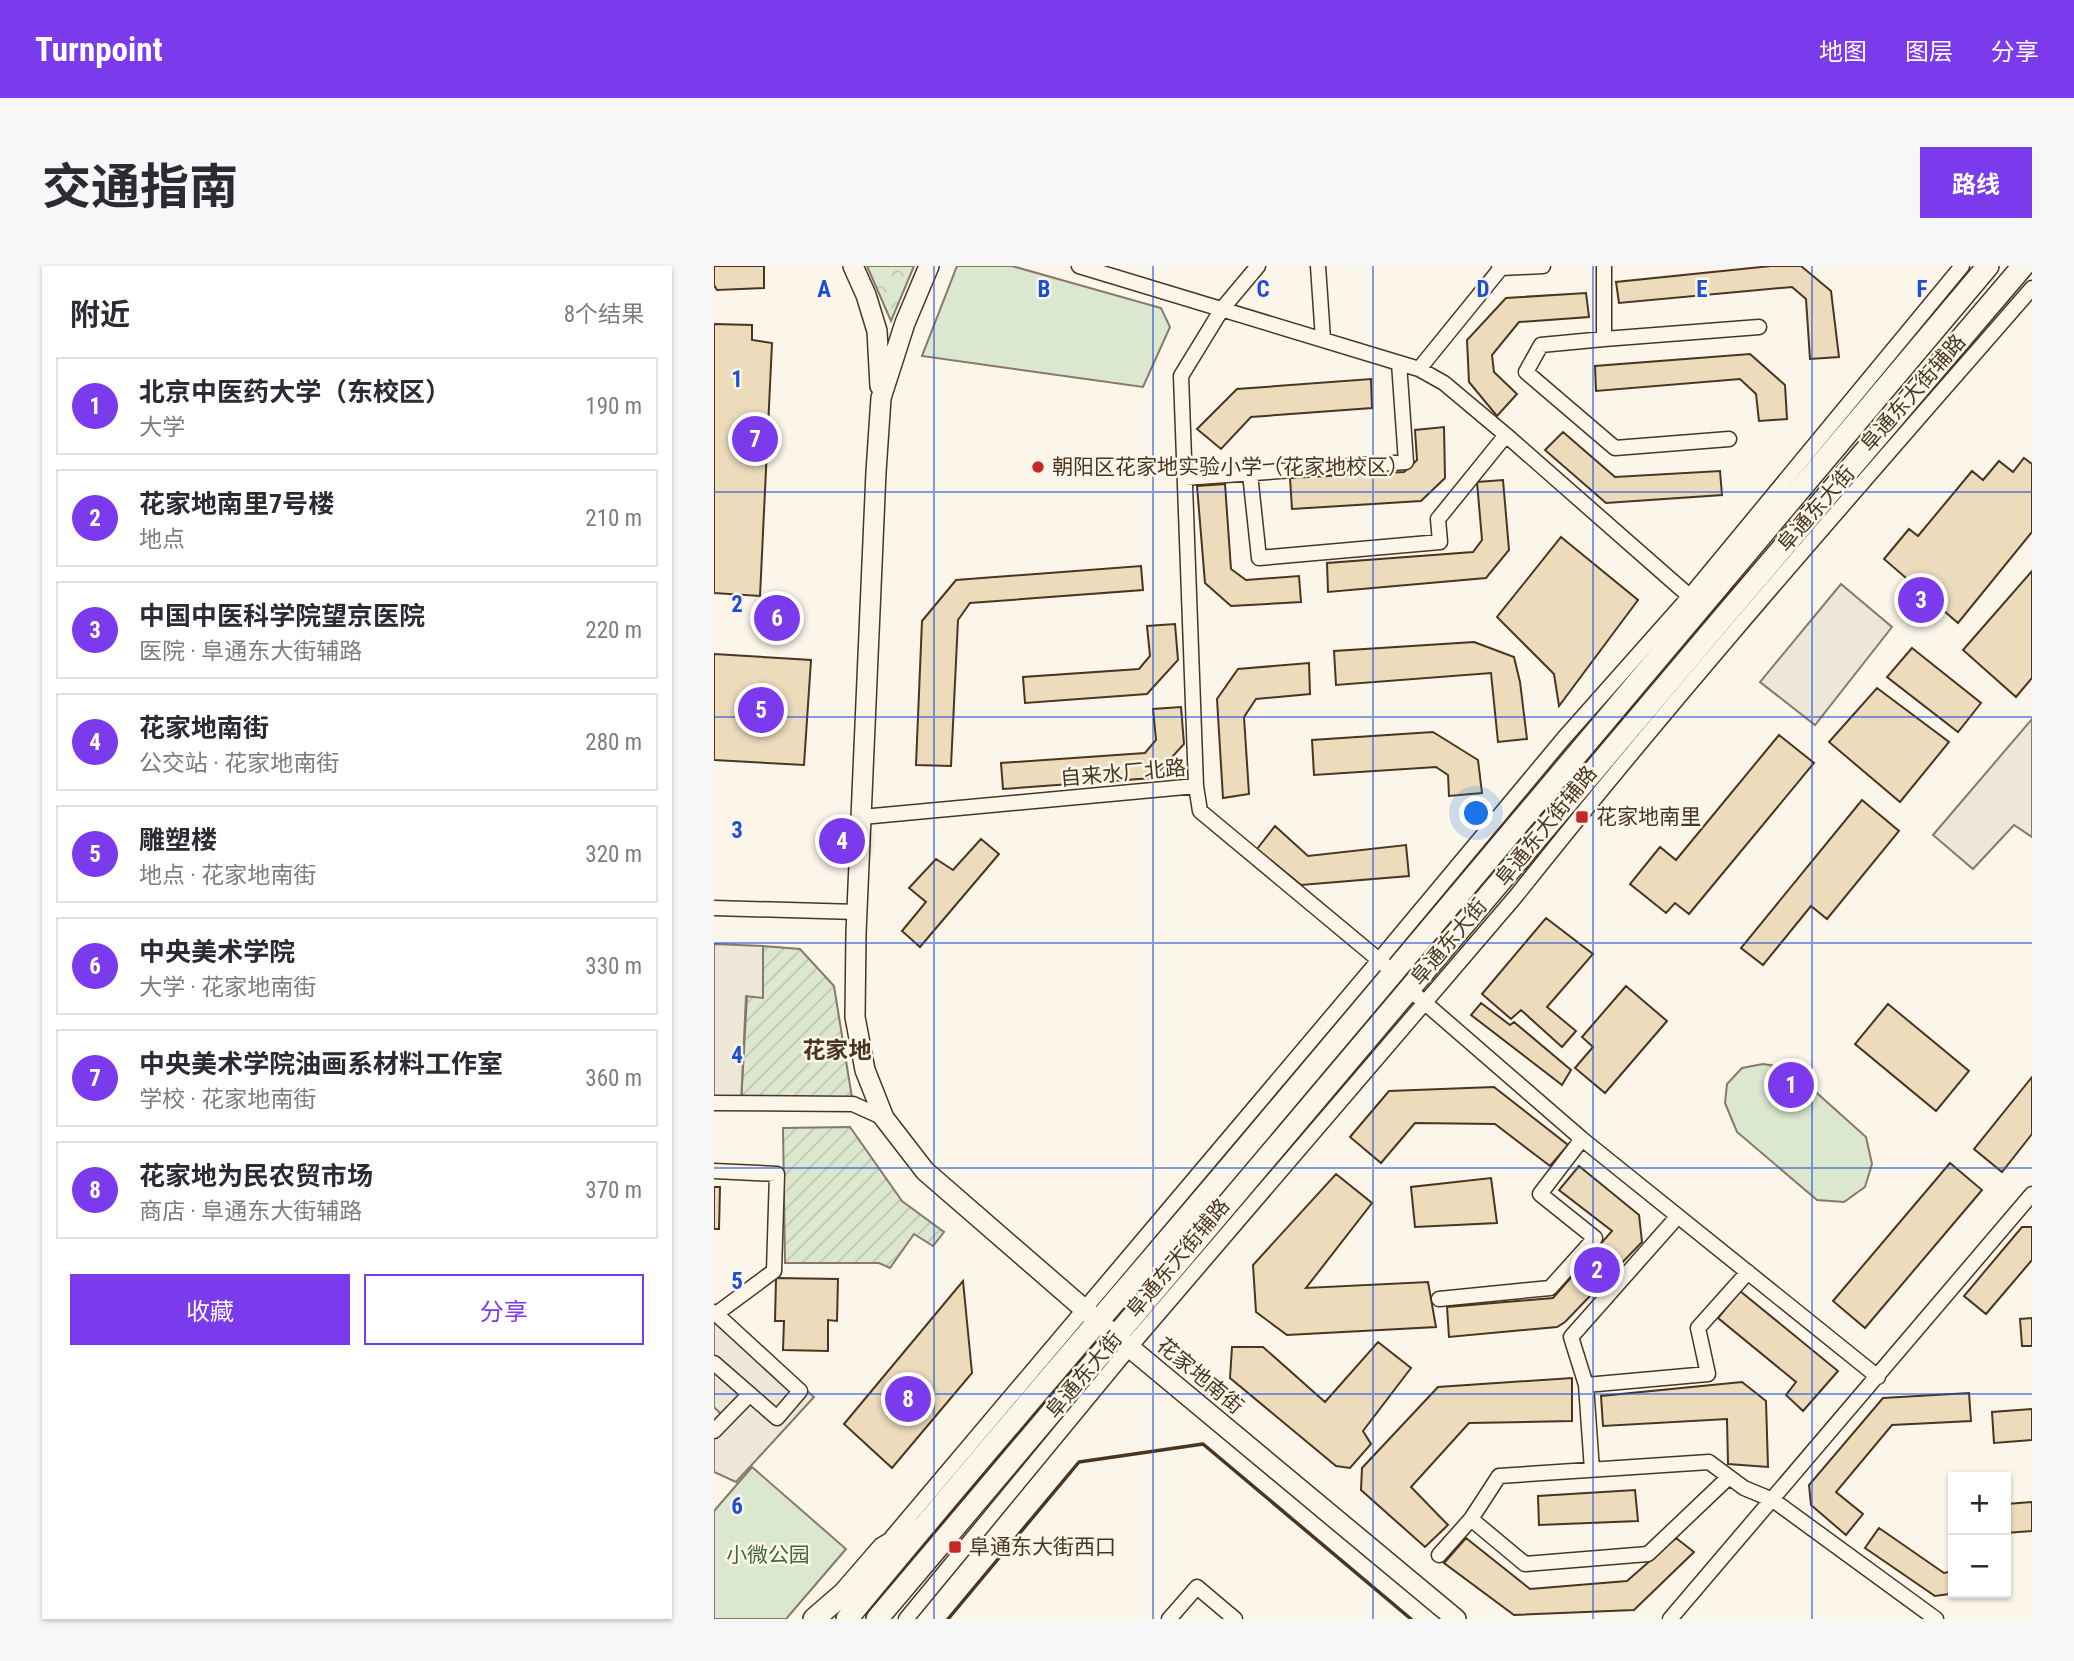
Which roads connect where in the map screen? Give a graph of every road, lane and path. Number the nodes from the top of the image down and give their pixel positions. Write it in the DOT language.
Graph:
graph roads {
  1 [pos="853,266"];
  2 [pos="929,266"];
  3 [pos="1080,266"];
  4 [pos="1258,266"];
  5 [pos="1318,266"];
  6 [pos="1543,266"];
  7 [pos="1604,266"];
  8 [pos="1962,266"];
  9 [pos="1988,266"];
  10 [pos="1500,267"];
  11 [pos="2028,267"];
  12 [pos="2032,288"];
  13 [pos="1222,309"];
  14 [pos="1759,327"];
  15 [pos="1323,339"];
  16 [pos="1604,339"];
  17 [pos="1399,363"];
  18 [pos="1419,369"];
  19 [pos="881,398"];
  20 [pos="1506,435"];
  21 [pos="1729,439"];
  22 [pos="1251,474"];
  23 [pos="1185,478"];
  24 [pos="1696,601"];
  25 [pos="1196,786"];
  26 [pos="862,817"];
  27 [pos="714,908"];
  28 [pos="857,912"];
  29 [pos="1387,967"];
  30 [pos="1416,995"];
  31 [pos="714,1103"];
  32 [pos="884,1118"];
  33 [pos="1582,1139"];
  34 [pos="714,1171"];
  35 [pos="2032,1194"];
  36 [pos="1678,1216"];
  37 [pos="1748,1272"];
  38 [pos="1439,1299"];
  39 [pos="715,1313"];
  40 [pos="1092,1316"];
  41 [pos="1124,1342"];
  42 [pos="714,1363"];
  43 [pos="1878,1377"];
  44 [pos="1586,1385"];
  45 [pos="750,1394"];
  46 [pos="714,1431"];
  47 [pos="1592,1470"];
  48 [pos="1729,1477"];
  49 [pos="1773,1500"];
  50 [pos="1471,1518"];
  51 [pos="928,1520"];
  52 [pos="883,1548"];
  53 [pos="1439,1555"];
  54 [pos="814,1619"];
  55 [pos="847,1619"];
  56 [pos="877,1619"];
  57 [pos="906,1619"];
  58 [pos="1169,1619"];
  59 [pos="1235,1619"];
  60 [pos="1456,1619"];
  61 [pos="1670,1619"];
  62 [pos="1936,1619"];
  1 -- 19 [label="street"];
  2 -- 19 [label="street, 花家地南街"];
  3 -- 13 [label="street"];
  4 -- 13 [label="street"];
  5 -- 15 [label="street"];
  6 -- 10 [label="street"];
  7 -- 16 [label="street"];
  8 -- 24 [label="street, 阜通东大街辅路"];
  9 -- 24 [label="main road, 阜通东大街"];
  10 -- 18 [label="street"];
  11 -- 30 [label="main road, 阜通东大街"];
  12 -- 30 [label="street, 阜通东大街辅路"];
  13 -- 15 [label="street"];
  13 -- 23 [label="street"];
  14 -- 16 [label="street"];
  15 -- 17 [label="street"];
  16 -- 21 [label="street"];
  17 -- 18 [label="street"];
  17 -- 22 [label="street"];
  18 -- 20 [label="street"];
  19 -- 26 [label="street, 花家地南街"];
  20 -- 22 [label="street"];
  20 -- 24 [label="street"];
  22 -- 23 [label="street"];
  23 -- 25 [label="street"];
  24 -- 29 [label="main road, 阜通东大街"];
  25 -- 26 [label="street, 自来水厂北路"];
  25 -- 29 [label="street, 自来水厂北路"];
  26 -- 28 [label="street, 花家地南街"];
  27 -- 28 [label="street"];
  28 -- 32 [label="street, 花家地南街"];
  29 -- 40 [label="main road, 阜通东大街"];
  30 -- 33 [label="street"];
  30 -- 41 [label="main road, 阜通东大街"];
  31 -- 32 [label="street"];
  32 -- 40 [label="street, 花家地南街"];
  33 -- 36 [label="street"];
  33 -- 38 [label="street"];
  34 -- 39 [label="street"];
  35 -- 43 [label="street"];
  36 -- 37 [label="street"];
  36 -- 44 [label="street"];
  37 -- 43 [label="street"];
  37 -- 44 [label="street"];
  39 -- 45 [label="street"];
  40 -- 41 [label="street, 花家地南街"];
  40 -- 51 [label="main road, 阜通东大街"];
  40 -- 52 [label="street"];
  41 -- 56 [label="main road, 阜通东大街"];
  41 -- 57 [label="street, 阜通东大街辅路"];
  41 -- 60 [label="street, 花家地南街"];
  42 -- 45 [label="street"];
  43 -- 49 [label="street"];
  44 -- 47 [label="street"];
  45 -- 46 [label="street"];
  47 -- 48 [label="street"];
  47 -- 50 [label="street"];
  48 -- 49 [label="street"];
  48 -- 50 [label="street"];
  49 -- 61 [label="street"];
  49 -- 62 [label="street"];
  50 -- 53 [label="street"];
  51 -- 52 [label="main road"];
  51 -- 55 [label="main road, 阜通东大街"];
  52 -- 54 [label="main road"];
  58 -- 59 [label="street"];
}
